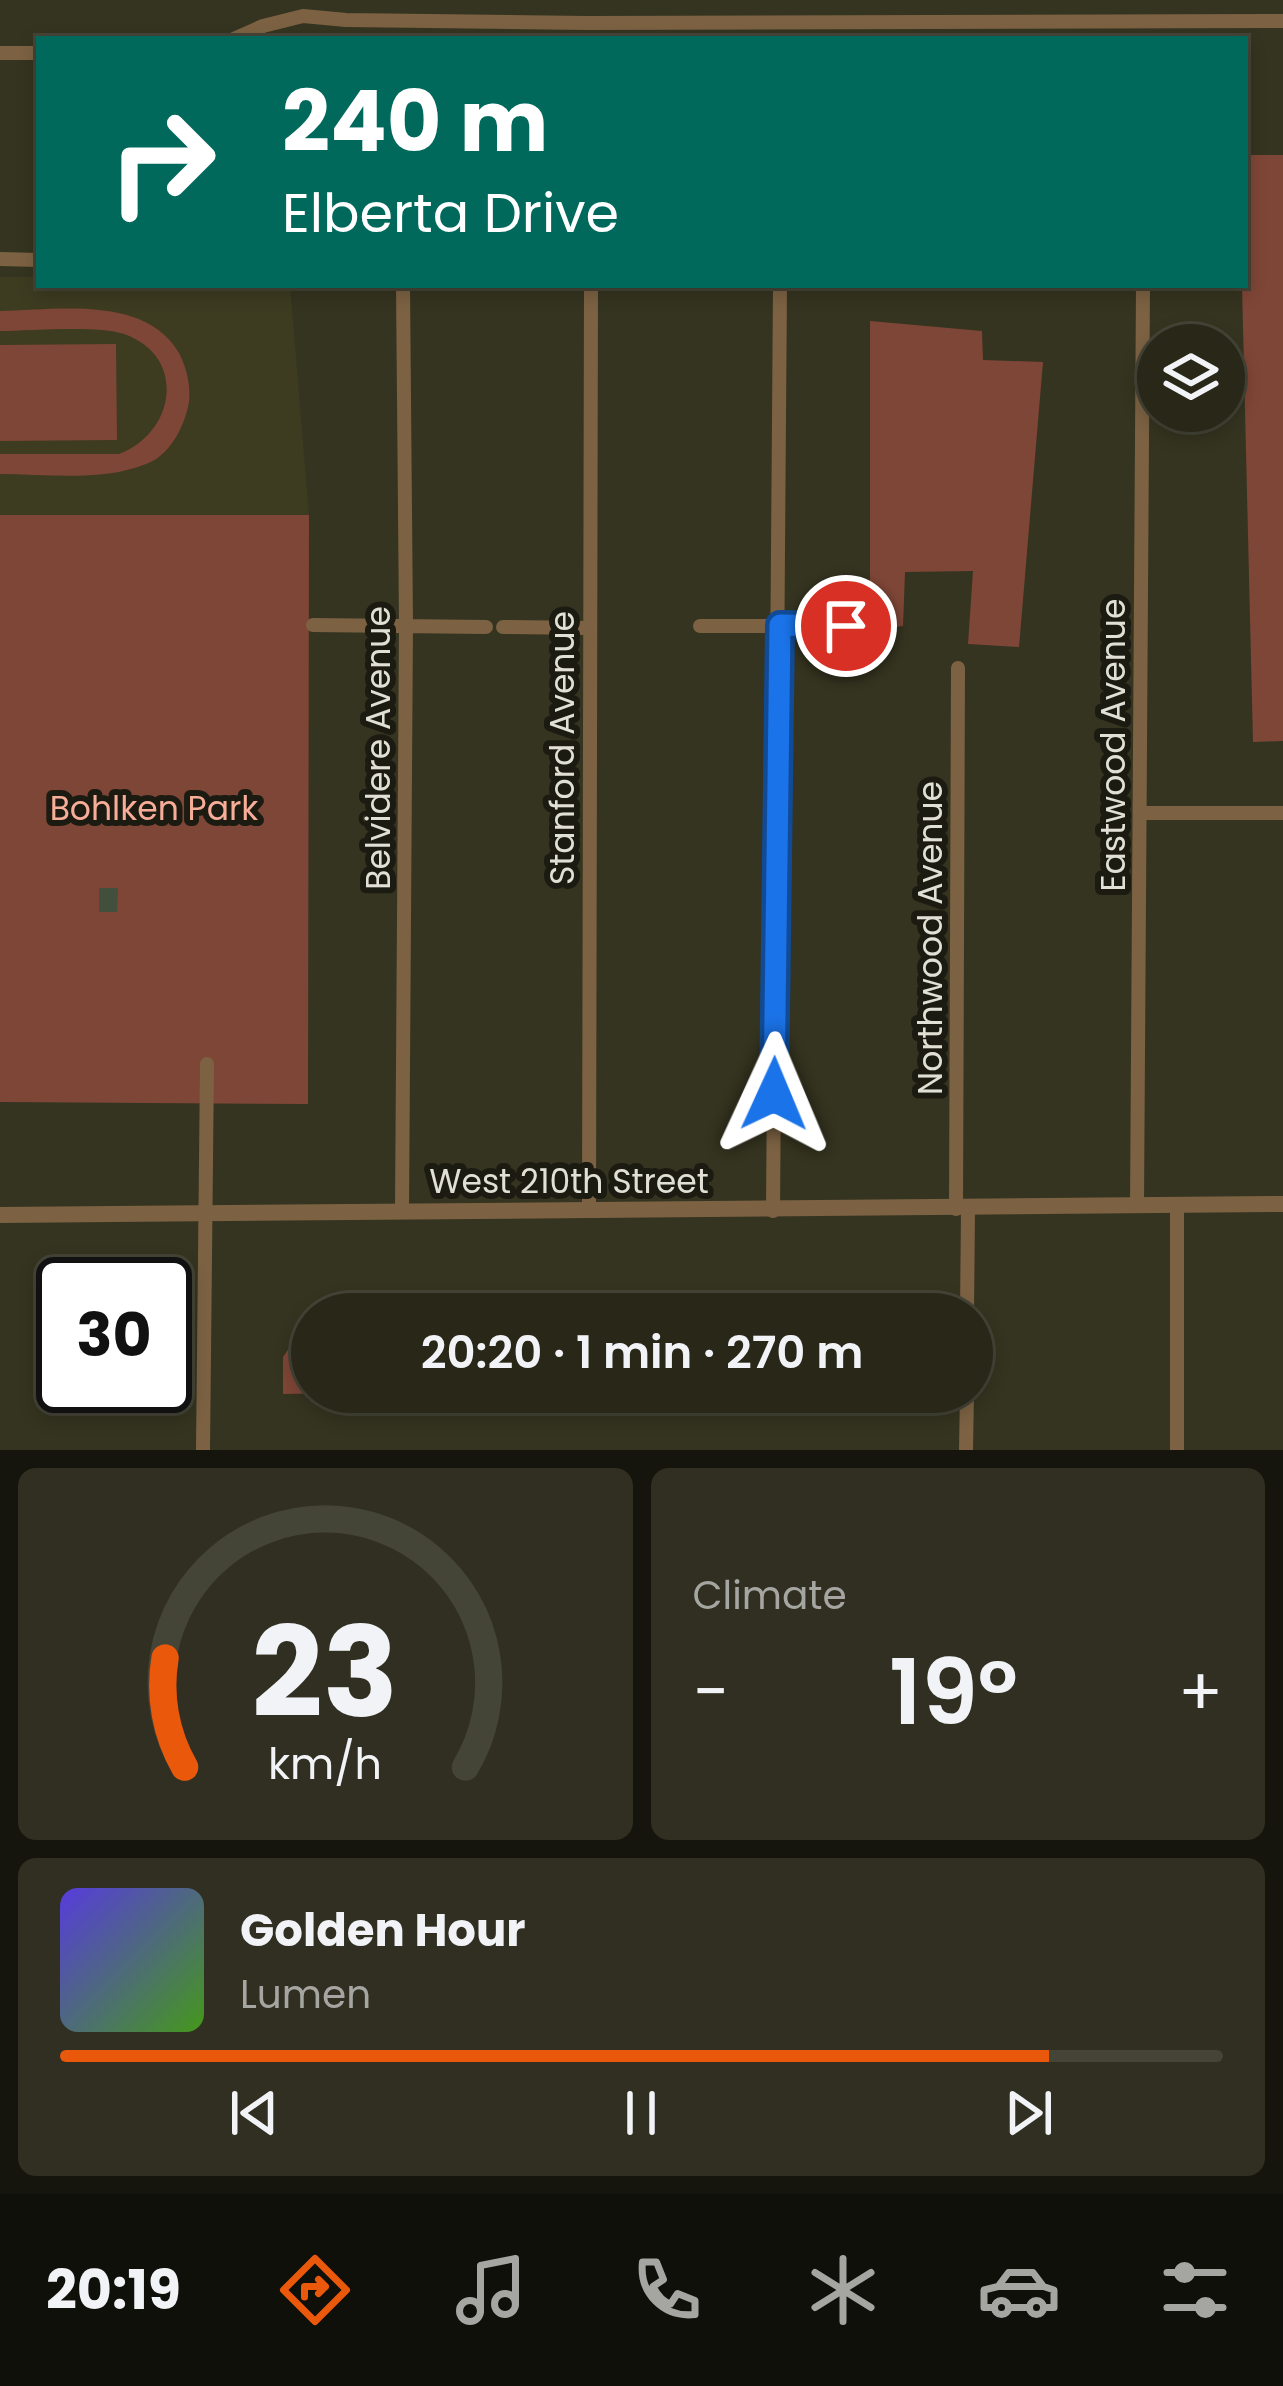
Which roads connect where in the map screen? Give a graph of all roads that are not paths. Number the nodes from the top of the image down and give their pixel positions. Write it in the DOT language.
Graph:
graph roads {
  1 [pos="1283,20"];
  2 [pos="779,21"];
  3 [pos="1143,21"];
  4 [pos="587,31"];
  5 [pos="241,36"];
  6 [pos="779,36"];
  7 [pos="1143,36"];
  8 [pos="0,53"];
  9 [pos="36,53"];
  10 [pos="0,259"];
  11 [pos="36,260"];
  12 [pos="403,288"];
  13 [pos="591,288"];
  14 [pos="779,288"];
  15 [pos="1143,288"];
  16 [pos="313,625"];
  17 [pos="406,625"];
  18 [pos="780,625"];
  19 [pos="700,626"];
  20 [pos="846,626"];
  21 [pos="486,627"];
  22 [pos="503,627"];
  23 [pos="589,628"];
  24 [pos="958,668"];
  25 [pos="1140,813"];
  26 [pos="1283,813"];
  27 [pos="207,1064"];
  28 [pos="1283,1204"];
  29 [pos="1177,1205"];
  30 [pos="1137,1206"];
  31 [pos="962,1209"];
  32 [pos="773,1210"];
  33 [pos="589,1211"];
  34 [pos="204,1212"];
  35 [pos="402,1212"];
  36 [pos="0,1215"];
  37 [pos="966,1293"];
  38 [pos="967,1413"];
  39 [pos="203,1450"];
  40 [pos="966,1450"];
  41 [pos="1178,1450"];
  1 -- 3 [label="street"];
  2 -- 3 [label="street"];
  2 -- 4 [label="street"];
  2 -- 6 [label="street"];
  3 -- 7 [label="street"];
  4 -- 5 [label="street"];
  8 -- 9 [label="street"];
  10 -- 11 [label="street"];
  12 -- 17 [label="street, Belvidere Avenue"];
  13 -- 23 [label="street, Stanford Avenue"];
  14 -- 18 [label="street"];
  15 -- 25 [label="street, Eastwood Avenue"];
  16 -- 17 [label="street"];
  17 -- 21 [label="street"];
  17 -- 35 [label="street, Belvidere Avenue"];
  18 -- 19 [label="street"];
  18 -- 20 [label="street"];
  18 -- 32 [label="street"];
  22 -- 23 [label="street"];
  23 -- 33 [label="street, Stanford Avenue"];
  24 -- 31 [label="street, Northwood Avenue"];
  25 -- 26 [label="street"];
  25 -- 30 [label="street, Eastwood Avenue"];
  27 -- 34 [label="street"];
  28 -- 29 [label="street, West 210th Street"];
  29 -- 30 [label="street, West 210th Street"];
  29 -- 41 [label="street"];
  30 -- 31 [label="street, West 210th Street"];
  31 -- 32 [label="street, West 210th Street"];
  31 -- 37 [label="street, Northwood Avenue"];
  32 -- 33 [label="street, West 210th Street"];
  33 -- 35 [label="street, West 210th Street"];
  34 -- 35 [label="street, West 210th Street"];
  34 -- 36 [label="street, West 210th Street"];
  34 -- 39 [label="street"];
  38 -- 40 [label="street"];
}
